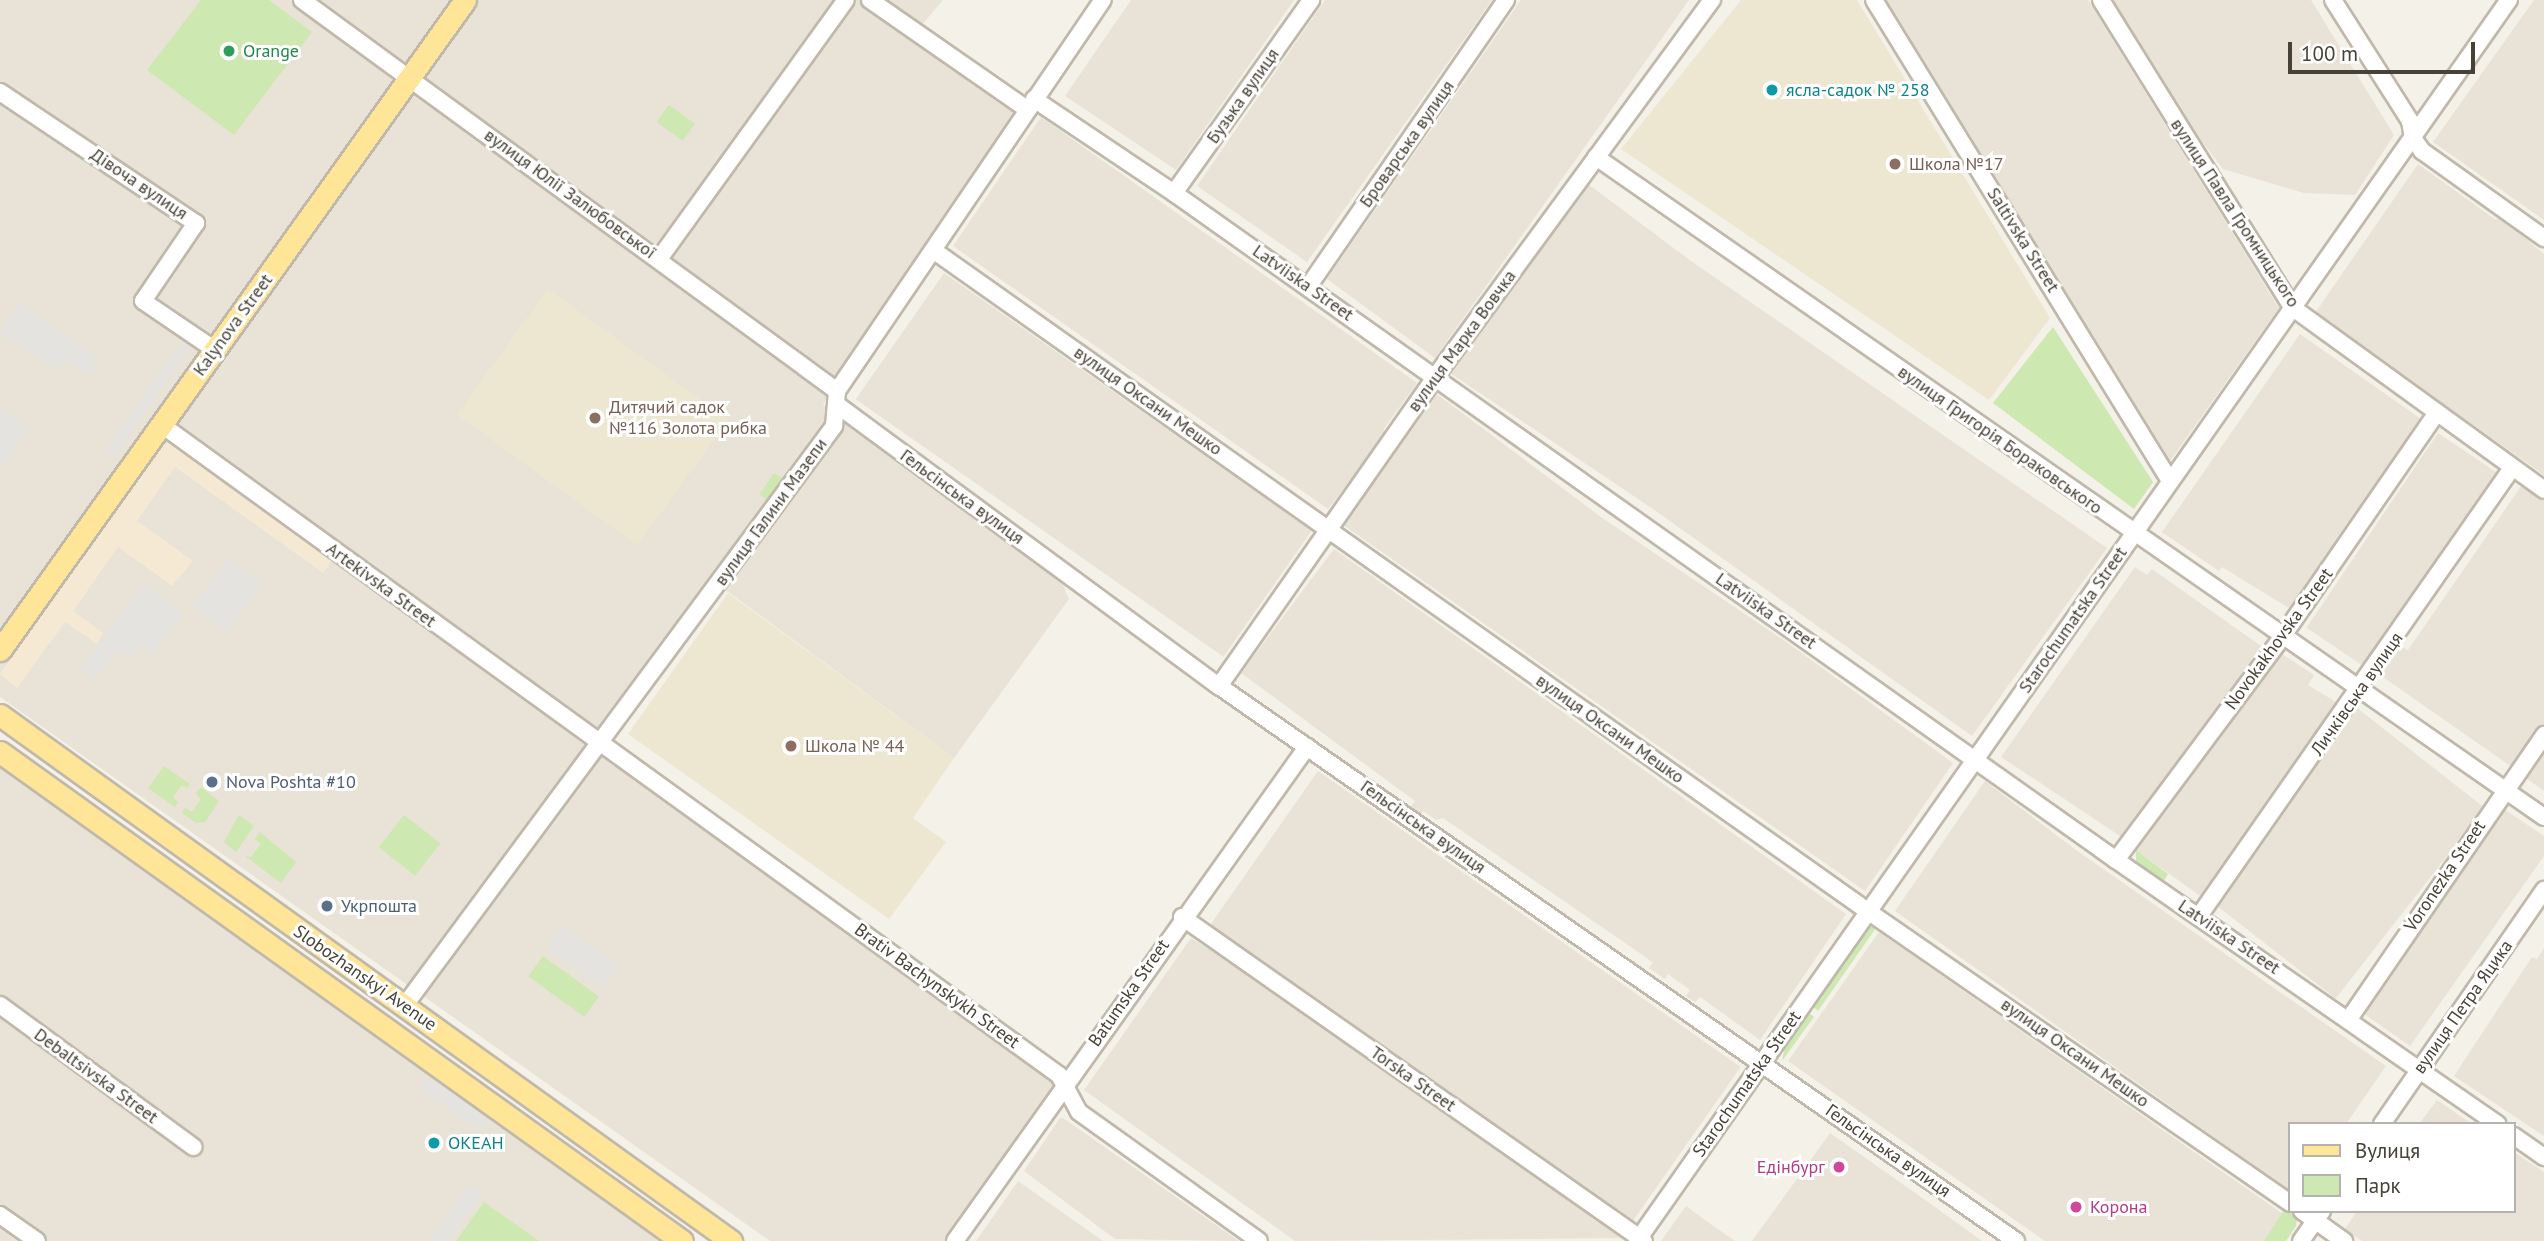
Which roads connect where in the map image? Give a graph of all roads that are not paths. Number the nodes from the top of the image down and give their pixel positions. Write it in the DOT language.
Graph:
graph roads {
  1 [pos="302,0"];
  2 [pos="465,0"];
  3 [pos="846,0"];
  4 [pos="870,0"];
  5 [pos="1103,0"];
  6 [pos="1311,0"];
  7 [pos="1506,0"];
  8 [pos="1712,0"];
  9 [pos="1874,0"];
  10 [pos="2101,0"];
  11 [pos="2333,0"];
  12 [pos="2509,0"];
  13 [pos="410,77"];
  14 [pos="0,92"];
  15 [pos="1030,104"];
  16 [pos="2413,138"];
  17 [pos="1596,157"];
  18 [pos="1174,192"];
  19 [pos="2544,238"];
  20 [pos="933,250"];
  21 [pos="659,259"];
  22 [pos="1308,287"];
  23 [pos="2293,308"];
  24 [pos="215,350"];
  25 [pos="1435,377"];
  26 [pos="836,398"];
  27 [pos="2436,414"];
  28 [pos="162,425"];
  29 [pos="2512,468"];
  30 [pos="2170,481"];
  31 [pos="2544,490"];
  32 [pos="1331,530"];
  33 [pos="2134,534"];
  34 [pos="2283,637"];
  35 [pos="0,650"];
  36 [pos="1219,686"];
  37 [pos="2361,690"];
  38 [pos="0,715"];
  39 [pos="2544,735"];
  40 [pos="602,740"];
  41 [pos="1307,747"];
  42 [pos="0,752"];
  43 [pos="1975,759"];
  44 [pos="2503,791"];
  45 [pos="2544,817"];
  46 [pos="2116,860"];
  47 [pos="2544,890"];
  48 [pos="1869,911"];
  49 [pos="2199,916"];
  50 [pos="1182,917"];
  51 [pos="0,1005"];
  52 [pos="405,1005"];
  53 [pos="2349,1019"];
  54 [pos="1763,1062"];
  55 [pos="2420,1069"];
  56 [pos="1063,1088"];
  57 [pos="2383,1122"];
  58 [pos="2494,1122"];
  59 [pos="2516,1137"];
  60 [pos="193,1147"];
  61 [pos="2544,1157"];
  62 [pos="2288,1202"];
  63 [pos="2313,1214"];
  64 [pos="0,1215"];
  65 [pos="1640,1240"];
  66 [pos="37,1241"];
  67 [pos="682,1241"];
  68 [pos="731,1241"];
  69 [pos="955,1241"];
  70 [pos="1259,1241"];
  71 [pos="2016,1241"];
  72 [pos="2301,1241"];
  73 [pos="2344,1241"];
  1 -- 13 [label="street, вулиця Юлії Залюбовської"];
  2 -- 13 [label="main road, Kalynova Street"];
  3 -- 21 [label="street"];
  4 -- 15 [label="street, Latviiska Street"];
  5 -- 15 [label="street, вулиця Галини Мазепи"];
  6 -- 18 [label="street, Бузька вулиця"];
  7 -- 22 [label="street, Броварська вулиця"];
  8 -- 17 [label="street, вулиця Марка Вовчка"];
  9 -- 30 [label="street, Saltivska Street"];
  10 -- 23 [label="street, вулиця Павла Громницького"];
  11 -- 16 [label="street"];
  12 -- 16 [label="street, Starochumatska Street"];
  13 -- 21 [label="street, вулиця Юлії Залюбовської"];
  13 -- 24 [label="main road, Kalynova Street"];
  14 -- 24 [label="street, Дівоча вулиця"];
  15 -- 18 [label="street, Latviiska Street"];
  15 -- 20 [label="street, вулиця Галини Мазепи"];
  16 -- 19 [label="street"];
  16 -- 23 [label="street, Starochumatska Street"];
  17 -- 25 [label="street, вулиця Марка Вовчка"];
  17 -- 33 [label="street, вулиця Григорія Бораковського"];
  18 -- 22 [label="street, Latviiska Street"];
  20 -- 26 [label="street, вулиця Галини Мазепи"];
  20 -- 32 [label="street, вулиця Оксани Мешко"];
  21 -- 26 [label="street, вулиця Юлії Залюбовської"];
  22 -- 25 [label="street, Latviiska Street"];
  23 -- 27 [label="street, вулиця Павла Громницького"];
  23 -- 30 [label="street, Starochumatska Street"];
  24 -- 28 [label="main road, Kalynova Street"];
  25 -- 32 [label="street, вулиця Марка Вовчка"];
  25 -- 43 [label="street, Latviiska Street"];
  26 -- 36 [label="street, Гельсінська вулиця"];
  26 -- 40 [label="street, вулиця Галини Мазепи"];
  27 -- 29 [label="street, вулиця Павла Громницького"];
  27 -- 34 [label="street, Novokakhovska Street"];
  28 -- 35 [label="main road, Kalynova Street"];
  28 -- 40 [label="street, Artekivska Street"];
  29 -- 31 [label="street, вулиця Павла Громницького"];
  29 -- 37 [label="street, Личківська вулиця"];
  30 -- 33 [label="street, Starochumatska Street"];
  32 -- 36 [label="street, вулиця Марка Вовчка"];
  32 -- 48 [label="street, вулиця Оксани Мешко"];
  33 -- 34 [label="street, вулиця Григорія Бораковського"];
  33 -- 43 [label="street, Starochumatska Street"];
  34 -- 37 [label="street, вулиця Григорія Бораковського"];
  34 -- 46 [label="street, Novokakhovska Street"];
  36 -- 41 [label="street, Гельсінська вулиця"];
  37 -- 44 [label="street, вулиця Григорія Бораковського"];
  37 -- 49 [label="street, Личківська вулиця"];
  38 -- 52 [label="main road, Slobozhanskyi Avenue"];
  39 -- 44 [label="street, Voronezka Street"];
  40 -- 52 [label="street, вулиця Галини Мазепи"];
  40 -- 56 [label="street, Brativ Bachynskykh Street"];
  41 -- 50 [label="street, Batumska Street"];
  41 -- 54 [label="street, Гельсінська вулиця"];
  42 -- 67 [label="main road, Slobozhanskyi Avenue"];
  43 -- 46 [label="street, Latviiska Street"];
  43 -- 48 [label="street, Starochumatska Street"];
  44 -- 45 [label="street, вулиця Григорія Бораковського"];
  44 -- 53 [label="street, Voronezka Street"];
  46 -- 49 [label="street, Latviiska Street"];
  47 -- 55 [label="street, вулиця Петра Яцика"];
  48 -- 54 [label="street, Starochumatska Street"];
  48 -- 62 [label="street, вулиця Оксани Мешко"];
  49 -- 53 [label="street, Latviiska Street"];
  50 -- 56 [label="street, Batumska Street"];
  50 -- 65 [label="street, Torska Street"];
  51 -- 60 [label="street, Debaltsivska Street"];
  52 -- 68 [label="main road, Slobozhanskyi Avenue"];
  53 -- 55 [label="street, Latviiska Street"];
  54 -- 65 [label="street, Starochumatska Street"];
  54 -- 71 [label="street, Гельсінська вулиця"];
  55 -- 57 [label="street, вулиця Петра Яцика"];
  55 -- 58 [label="street, Latviiska Street"];
  56 -- 69 [label="street, Batumska Street"];
  56 -- 70 [label="street, Brativ Bachynskykh Street"];
  59 -- 61 [label="street"];
  63 -- 72 [label="street"];
  63 -- 73 [label="street"];
  64 -- 66 [label="street"];
}
